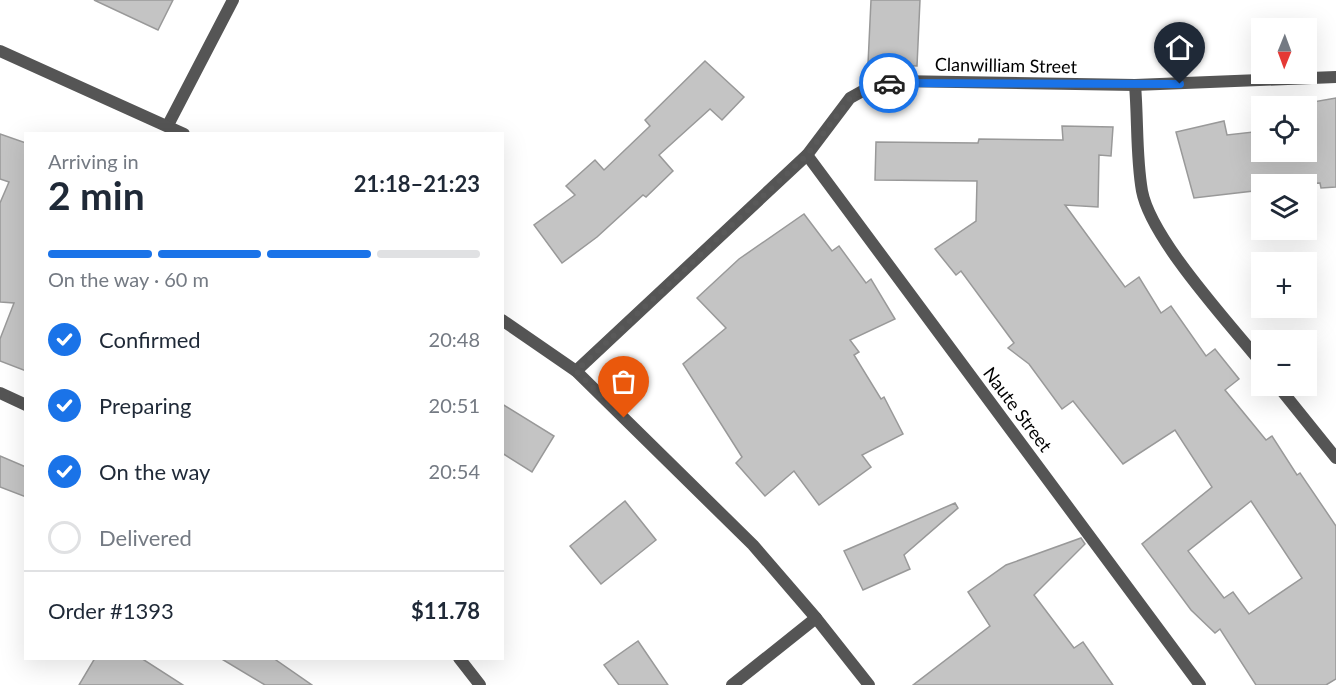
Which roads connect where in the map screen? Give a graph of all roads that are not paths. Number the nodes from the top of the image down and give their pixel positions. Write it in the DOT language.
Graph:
graph roads {
  1 [pos="233,0"];
  2 [pos="0,51"];
  3 [pos="1336,77"];
  4 [pos="1135,86"];
  5 [pos="168,125"];
  6 [pos="180,132"];
  7 [pos="807,155"];
  8 [pos="504,321"];
  9 [pos="1251,350"];
  10 [pos="576,371"];
  11 [pos="0,393"];
  12 [pos="1286,396"];
  13 [pos="24,404"];
  14 [pos="1336,458"];
  15 [pos="816,618"];
  16 [pos="461,660"];
  17 [pos="480,685"];
  18 [pos="732,685"];
  19 [pos="869,685"];
  20 [pos="1200,685"];
  1 -- 5 [label="street"];
  2 -- 5 [label="street"];
  3 -- 4 [label="street, Clanwilliam Street"];
  4 -- 7 [label="street, Clanwilliam Street"];
  4 -- 9 [label="street"];
  5 -- 6 [label="street"];
  7 -- 10 [label="street, Clanwilliam Street"];
  7 -- 20 [label="street, Naute Street"];
  8 -- 10 [label="street"];
  10 -- 15 [label="street"];
  11 -- 13 [label="street"];
  12 -- 14 [label="street"];
  15 -- 18 [label="street"];
  15 -- 19 [label="street"];
  16 -- 17 [label="street"];
}
